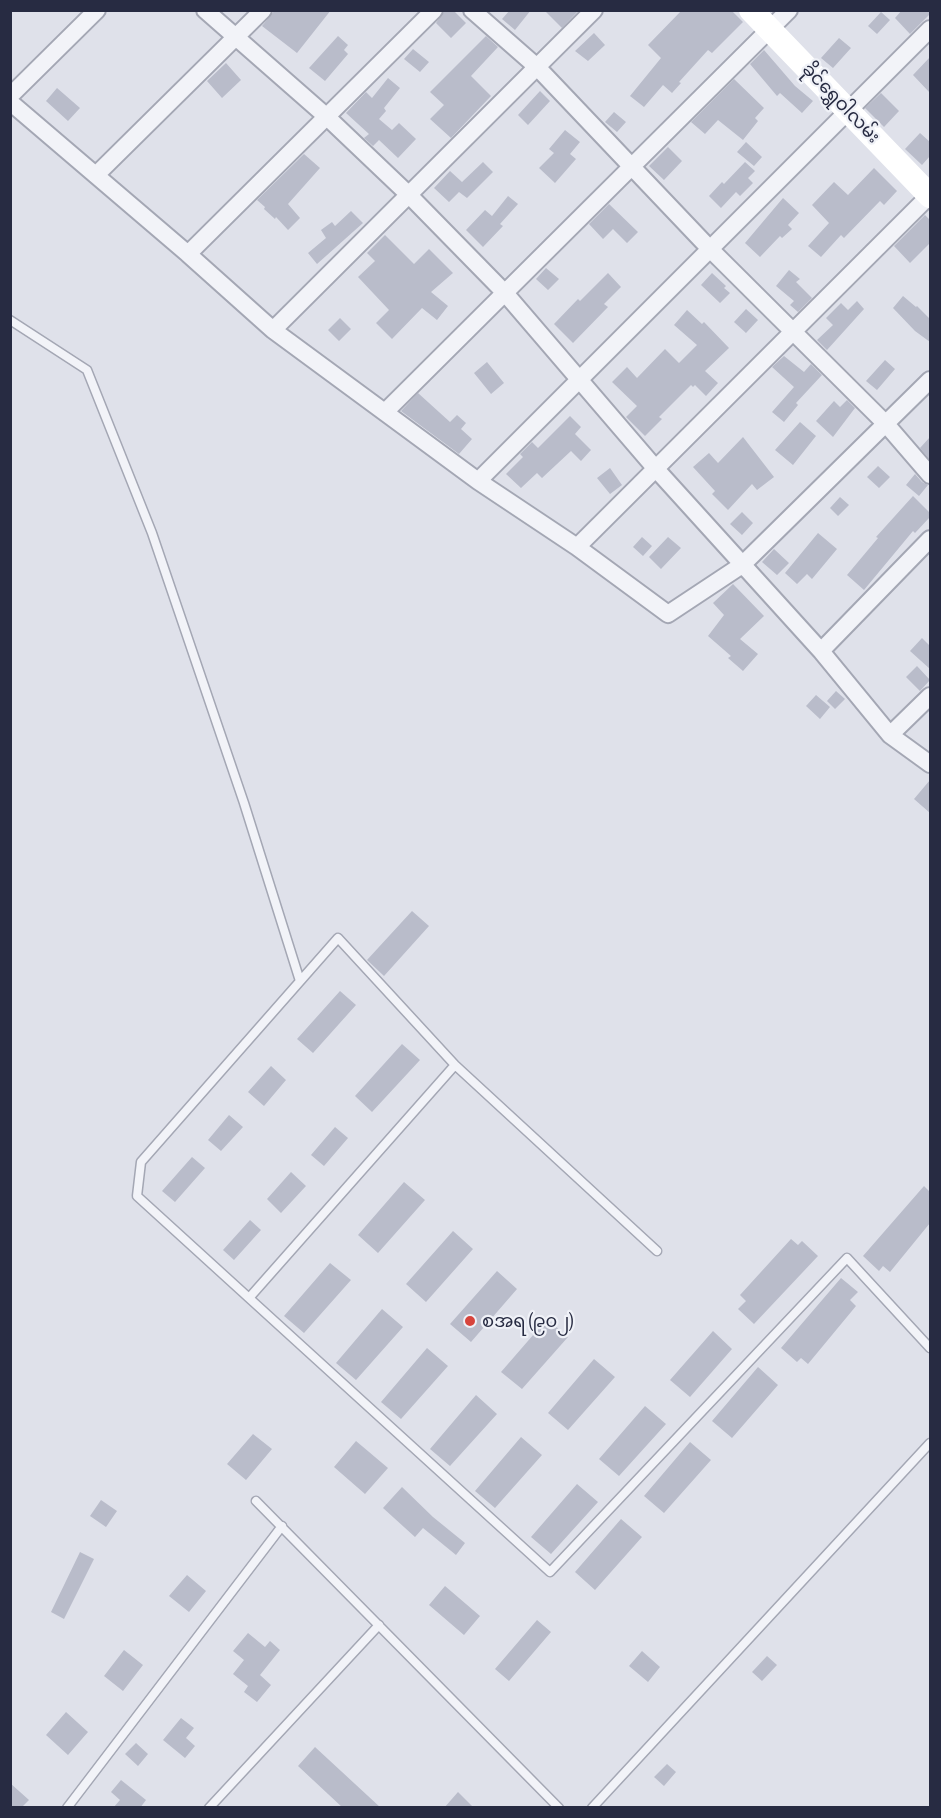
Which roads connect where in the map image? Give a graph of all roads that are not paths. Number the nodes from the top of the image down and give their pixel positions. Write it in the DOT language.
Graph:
graph roads {
  1 [pos="97,10"];
  2 [pos="205,10"];
  3 [pos="264,10"];
  4 [pos="434,10"];
  5 [pos="472,10"];
  6 [pos="594,10"];
  7 [pos="751,10"];
  8 [pos="789,10"];
  9 [pos="770,29"];
  10 [pos="930,29"];
  11 [pos="236,37"];
  12 [pos="537,67"];
  13 [pos="10,96"];
  14 [pos="10,102"];
  15 [pos="849,110"];
  16 [pos="327,117"];
  17 [pos="631,167"];
  18 [pos="96,175"];
  19 [pos="409,195"];
  20 [pos="930,196"];
  21 [pos="710,249"];
  22 [pos="189,254"];
  23 [pos="505,293"];
  24 [pos="10,320"];
  25 [pos="273,330"];
  26 [pos="794,332"];
  27 [pos="579,380"];
  28 [pos="930,380"];
  29 [pos="385,412"];
  30 [pos="886,424"];
  31 [pos="656,469"];
  32 [pos="930,475"];
  33 [pos="478,481"];
  34 [pos="930,539"];
  35 [pos="578,548"];
  36 [pos="742,565"];
  37 [pos="821,651"];
  38 [pos="930,696"];
  39 [pos="890,735"];
  40 [pos="930,764"];
  41 [pos="300,981"];
  42 [pos="455,1065"];
  43 [pos="657,1251"];
  44 [pos="249,1298"];
  45 [pos="930,1348"];
  46 [pos="930,1443"];
  47 [pos="256,1501"];
  48 [pos="282,1526"];
  49 [pos="379,1625"];
  50 [pos="67,1808"];
  51 [pos="208,1808"];
  52 [pos="559,1808"];
  53 [pos="592,1808"];
  1 -- 13 [label="street"];
  2 -- 11 [label="street"];
  3 -- 11 [label="street"];
  4 -- 16 [label="street"];
  5 -- 12 [label="street"];
  6 -- 12 [label="street"];
  7 -- 9 [label="street, ခိုင်ရွှေဝါလမ်း"];
  8 -- 9 [label="street"];
  9 -- 15 [label="street, ခိုင်ရွှေဝါလမ်း"];
  9 -- 17 [label="street"];
  10 -- 15 [label="street"];
  11 -- 16 [label="street"];
  11 -- 18 [label="street"];
  12 -- 17 [label="street"];
  12 -- 19 [label="street"];
  14 -- 18 [label="street"];
  15 -- 20 [label="street, ခိုင်ရွှေဝါလမ်း"];
  15 -- 21 [label="street"];
  16 -- 19 [label="street"];
  16 -- 22 [label="street"];
  17 -- 21 [label="street"];
  17 -- 23 [label="street"];
  18 -- 22 [label="street"];
  19 -- 23 [label="street"];
  19 -- 25 [label="street"];
  20 -- 26 [label="street"];
  21 -- 26 [label="street"];
  21 -- 27 [label="street"];
  22 -- 25 [label="street"];
  23 -- 27 [label="street"];
  23 -- 29 [label="street"];
  24 -- 41 [label="lane"];
  25 -- 29 [label="street"];
  26 -- 30 [label="street"];
  26 -- 31 [label="street"];
  27 -- 31 [label="street"];
  27 -- 33 [label="street"];
  28 -- 30 [label="street"];
  29 -- 33 [label="street"];
  30 -- 32 [label="street"];
  30 -- 36 [label="street"];
  31 -- 35 [label="street"];
  31 -- 36 [label="street"];
  33 -- 35 [label="street"];
  34 -- 37 [label="street"];
  35 -- 36 [label="street"];
  36 -- 37 [label="street"];
  37 -- 39 [label="street"];
  38 -- 39 [label="street"];
  39 -- 40 [label="street"];
  41 -- 42 [label="lane"];
  41 -- 44 [label="lane"];
  42 -- 43 [label="lane"];
  42 -- 44 [label="lane"];
  44 -- 45 [label="lane"];
  46 -- 53 [label="lane"];
  47 -- 48 [label="lane"];
  48 -- 49 [label="lane"];
  48 -- 50 [label="lane"];
  49 -- 51 [label="lane"];
  49 -- 52 [label="lane"];
}
